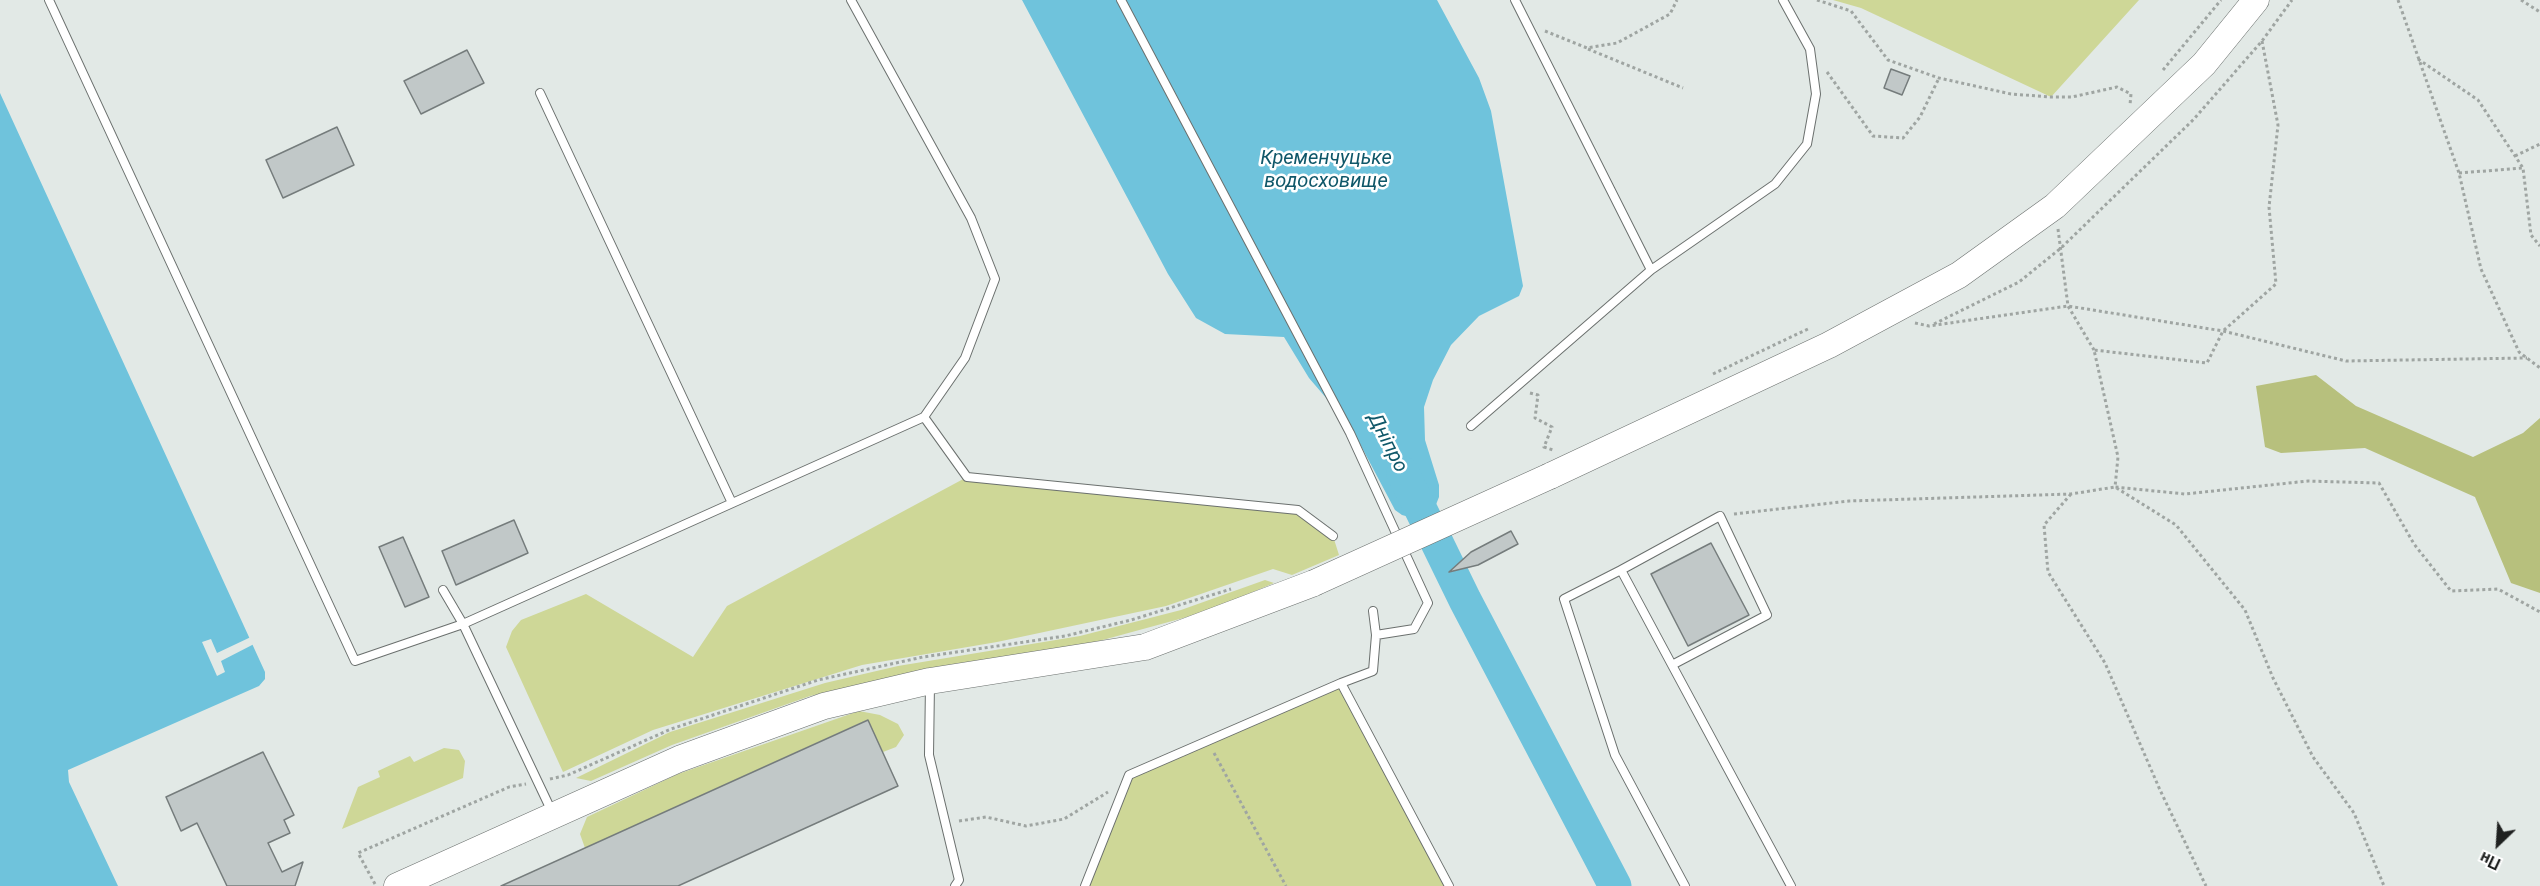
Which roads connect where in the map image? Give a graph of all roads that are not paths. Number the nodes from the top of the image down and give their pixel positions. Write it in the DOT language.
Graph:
graph roads {
  1 [pos="49,0"];
  2 [pos="851,0"];
  3 [pos="1121,0"];
  4 [pos="1515,0"];
  5 [pos="1783,0"];
  6 [pos="2256,0"];
  7 [pos="540,93"];
  8 [pos="1651,270"];
  9 [pos="924,417"];
  10 [pos="1471,426"];
  11 [pos="732,503"];
  12 [pos="1333,536"];
  13 [pos="1621,570"];
  14 [pos="443,590"];
  15 [pos="1373,611"];
  16 [pos="463,624"];
  17 [pos="1376,635"];
  18 [pos="1672,665"];
  19 [pos="930,681"];
  20 [pos="1341,683"];
  21 [pos="553,814"];
  22 [pos="397,886"];
  23 [pos="955,886"];
  24 [pos="1085,886"];
  25 [pos="1449,886"];
  26 [pos="1685,886"];
  27 [pos="1791,886"];
  1 -- 16 [label="lane"];
  2 -- 9 [label="lane"];
  3 -- 17 [label="lane"];
  4 -- 8 [label="lane"];
  5 -- 8 [label="lane"];
  6 -- 19 [label="main road, bridge"];
  7 -- 11 [label="lane"];
  8 -- 10 [label="lane"];
  9 -- 11 [label="lane"];
  9 -- 12 [label="lane"];
  11 -- 16 [label="lane"];
  13 -- 18 [label="lane"];
  13 -- 18 [label="lane"];
  13 -- 26 [label="lane"];
  14 -- 16 [label="lane"];
  15 -- 17 [label="lane"];
  16 -- 21 [label="lane"];
  17 -- 20 [label="lane"];
  18 -- 27 [label="lane"];
  19 -- 21 [label="main road"];
  19 -- 23 [label="lane"];
  20 -- 24 [label="lane"];
  20 -- 25 [label="lane"];
  21 -- 22 [label="main road"];
}
